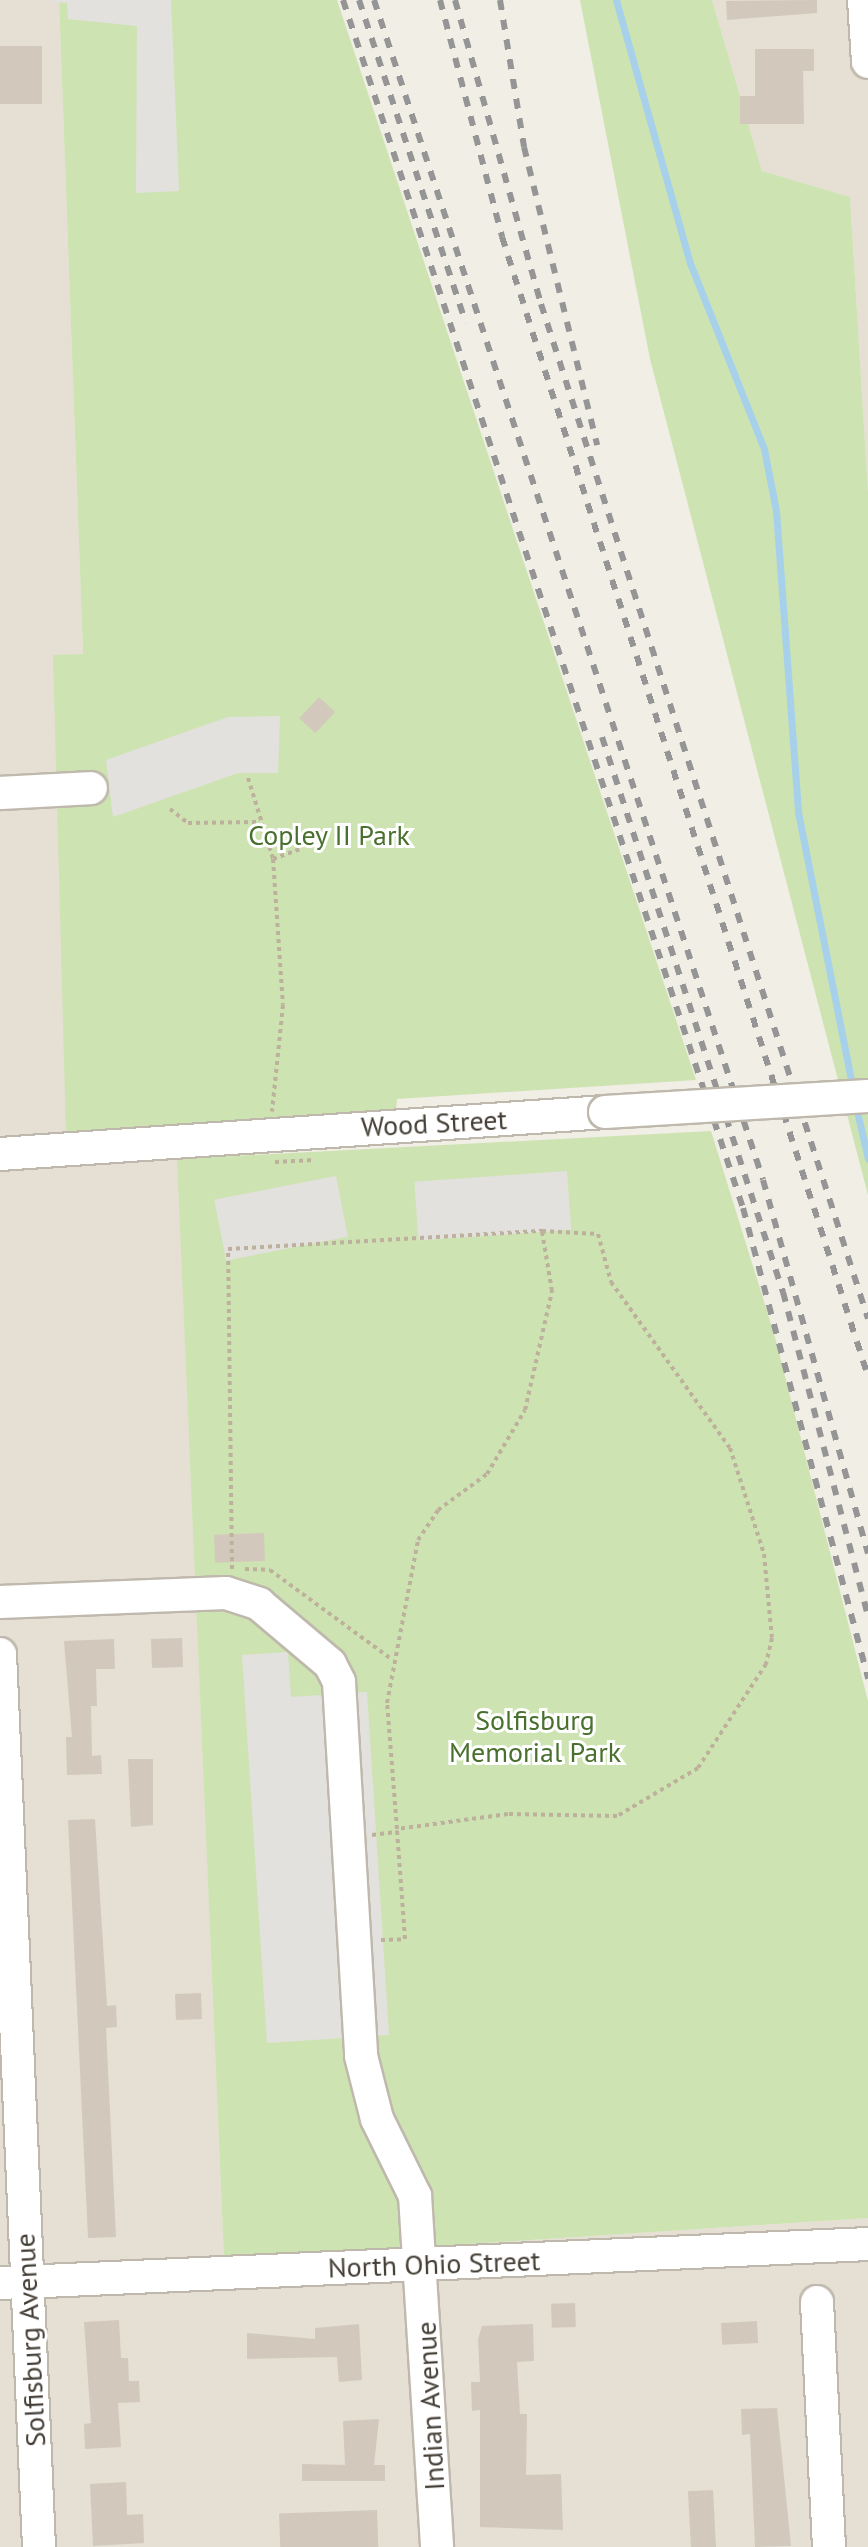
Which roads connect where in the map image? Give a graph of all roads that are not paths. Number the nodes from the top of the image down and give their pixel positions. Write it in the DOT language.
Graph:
graph roads {
  1 [pos="864,0"];
  2 [pos="868,62"];
  3 [pos="91,788"];
  4 [pos="0,793"];
  5 [pos="868,1096"];
  6 [pos="0,1154"];
  7 [pos="0,1602"];
  8 [pos="0,1654"];
  9 [pos="868,2244"];
  10 [pos="423,2265"];
  11 [pos="13,2282"];
  12 [pos="817,2302"];
  13 [pos="39,2547"];
  14 [pos="437,2547"];
  15 [pos="829,2547"];
  1 -- 2 [label="street"];
  3 -- 4 [label="street"];
  5 -- 6 [label="street, Wood Street, bridge"];
  7 -- 10 [label="street, Indian Avenue"];
  8 -- 11 [label="street, Solfisburg Avenue"];
  9 -- 10 [label="street, North Ohio Street"];
  10 -- 11 [label="street, North Ohio Street"];
  10 -- 14 [label="street, Indian Avenue"];
  11 -- 13 [label="street, Solfisburg Avenue"];
  12 -- 15 [label="street"];
}
